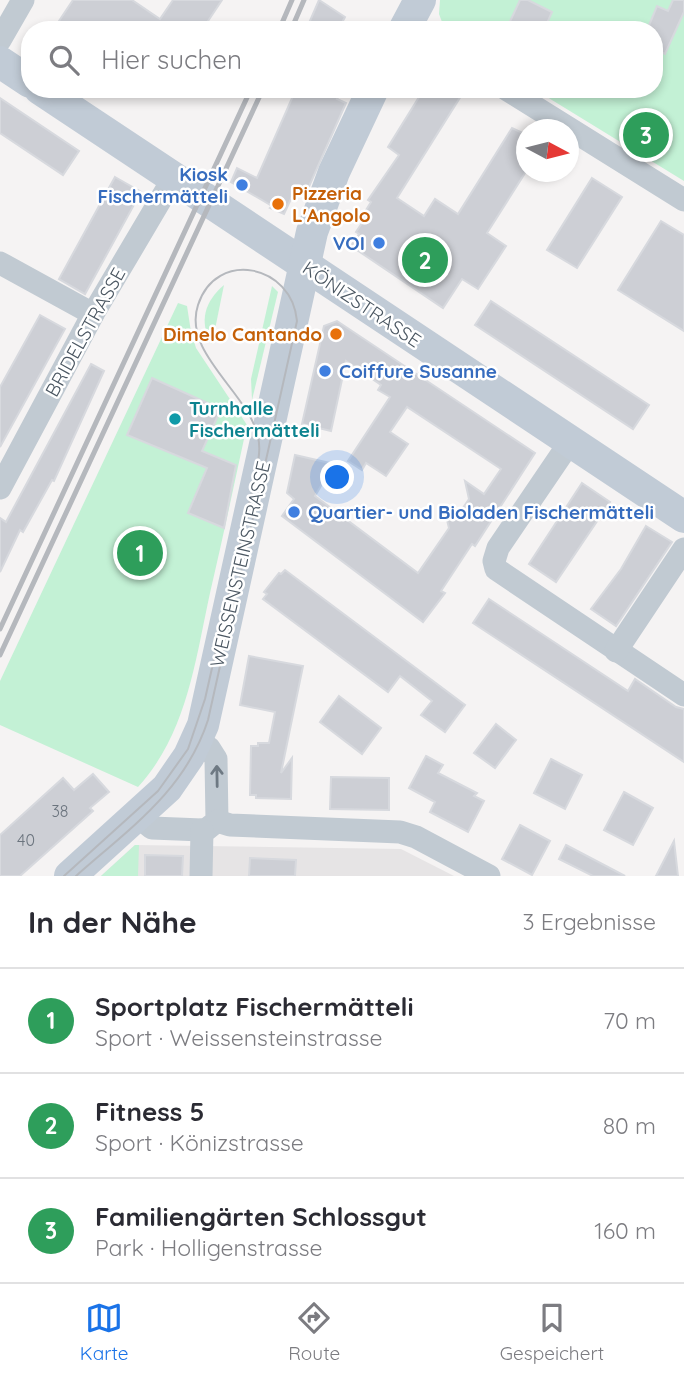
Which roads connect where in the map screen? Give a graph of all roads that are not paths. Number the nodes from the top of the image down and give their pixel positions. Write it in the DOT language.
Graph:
graph roads {
  1 [pos="23,0"];
  2 [pos="0,40"];
  3 [pos="0,62"];
  4 [pos="21,76"];
  5 [pos="54,98"];
  6 [pos="369,98"];
  7 [pos="520,98"];
  8 [pos="174,177"];
  9 [pos="684,200"];
  10 [pos="0,262"];
  11 [pos="305,266"];
  12 [pos="93,314"];
  13 [pos="570,442"];
  14 [pos="7,457"];
  15 [pos="0,488"];
  16 [pos="684,517"];
  17 [pos="684,549"];
  18 [pos="616,651"];
  19 [pos="684,695"];
  20 [pos="196,740"];
  21 [pos="137,816"];
  22 [pos="209,825"];
  23 [pos="70,876"];
  24 [pos="201,876"];
  25 [pos="489,876"];
  1 -- 2 [label="street"];
  3 -- 4 [label="main road"];
  5 -- 8 [label="main road, KÖNIZSTRASSE"];
  6 -- 11 [label="main road, WEISSENSTEINSTRASSE"];
  7 -- 9 [label="street"];
  8 -- 11 [label="main road, KÖNIZSTRASSE"];
  8 -- 12 [label="street, BRIDELSTRASSE"];
  10 -- 12 [label="street"];
  11 -- 13 [label="main road, KÖNIZSTRASSE"];
  11 -- 20 [label="main road, WEISSENSTEINSTRASSE"];
  12 -- 14 [label="street, BRIDELSTRASSE"];
  13 -- 16 [label="main road, KÖNIZSTRASSE"];
  13 -- 18 [label="street"];
  14 -- 15 [label="street, BRIDELSTRASSE"];
  17 -- 18 [label="street"];
  18 -- 19 [label="street"];
  20 -- 21 [label="main road, WEISSENSTEINSTRASSE"];
  22 -- 20 [label="street, one-way"];
  21 -- 22 [label="street"];
  21 -- 23 [label="main road, WEISSENSTEINSTRASSE"];
  22 -- 24 [label="street"];
  22 -- 25 [label="street"];
}
